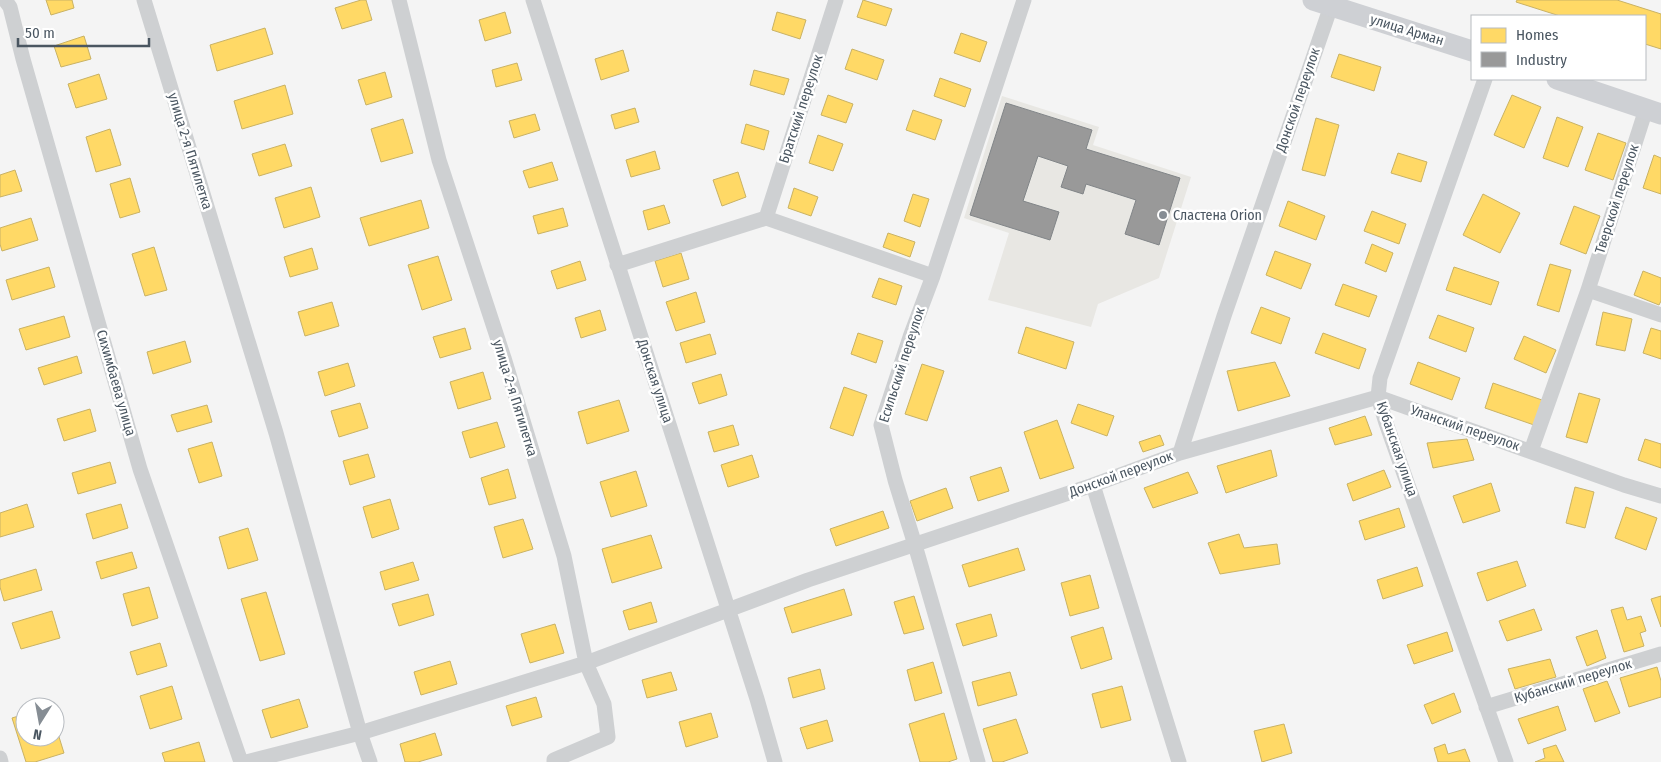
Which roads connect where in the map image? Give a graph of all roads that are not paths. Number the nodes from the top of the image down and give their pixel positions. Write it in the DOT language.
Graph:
graph roads {
  1 [pos="5,0"];
  2 [pos="144,0"];
  3 [pos="400,0"];
  4 [pos="534,0"];
  5 [pos="836,0"];
  6 [pos="1024,0"];
  7 [pos="1322,3"];
  8 [pos="1471,51"];
  9 [pos="1485,80"];
  10 [pos="1560,80"];
  11 [pos="1654,111"];
  12 [pos="766,218"];
  13 [pos="618,265"];
  14 [pos="933,276"];
  15 [pos="1588,290"];
  16 [pos="1661,315"];
  17 [pos="1378,397"];
  18 [pos="1532,451"];
  19 [pos="1180,453"];
  20 [pos="1093,485"];
  21 [pos="1661,496"];
  22 [pos="915,544"];
  23 [pos="728,610"];
  24 [pos="1661,654"];
  25 [pos="586,663"];
  26 [pos="1486,708"];
  27 [pos="360,733"];
  28 [pos="0,758"];
  29 [pos="1,762"];
  30 [pos="241,762"];
  31 [pos="246,762"];
  32 [pos="370,762"];
  33 [pos="554,762"];
  34 [pos="775,762"];
  35 [pos="978,762"];
  36 [pos="1179,762"];
  37 [pos="1506,762"];
  1 -- 30 [label="street, Сихимбаева улица"];
  2 -- 27 [label="street, улица 2-я Пятилетка"];
  3 -- 25 [label="street, улица 2-я Пятилетка"];
  4 -- 13 [label="street, Донская улица"];
  5 -- 12 [label="street, Братский переулок"];
  6 -- 14 [label="street, Есильский переулок"];
  7 -- 8 [label="street, улица Арман"];
  7 -- 19 [label="street, Донской переулок"];
  9 -- 17 [label="street, Кубанская улица"];
  10 -- 11 [label="street"];
  11 -- 15 [label="street, Тверской переулок"];
  12 -- 13 [label="street"];
  12 -- 14 [label="street"];
  13 -- 23 [label="street, Донская улица"];
  14 -- 22 [label="street, Есильский переулок"];
  15 -- 16 [label="street"];
  15 -- 18 [label="street, Тверской переулок"];
  17 -- 18 [label="street, Уланский переулок"];
  17 -- 19 [label="street"];
  17 -- 26 [label="street, Кубанская улица"];
  18 -- 21 [label="street, Уланский переулок"];
  19 -- 20 [label="street, Донской переулок"];
  20 -- 22 [label="street, Донской переулок"];
  20 -- 36 [label="street"];
  22 -- 23 [label="street, Донской переулок"];
  22 -- 35 [label="street, Есильский переулок"];
  23 -- 25 [label="street, Донской переулок"];
  23 -- 34 [label="street, Донская улица"];
  24 -- 26 [label="street, Кубанский переулок"];
  25 -- 27 [label="street, Донской переулок"];
  25 -- 33 [label="street, улица 2-я Пятилетка"];
  26 -- 37 [label="street, Кубанская улица"];
  27 -- 31 [label="street, Донской переулок"];
  27 -- 32 [label="street, улица 2-я Пятилетка"];
  28 -- 29 [label="street"];
}
